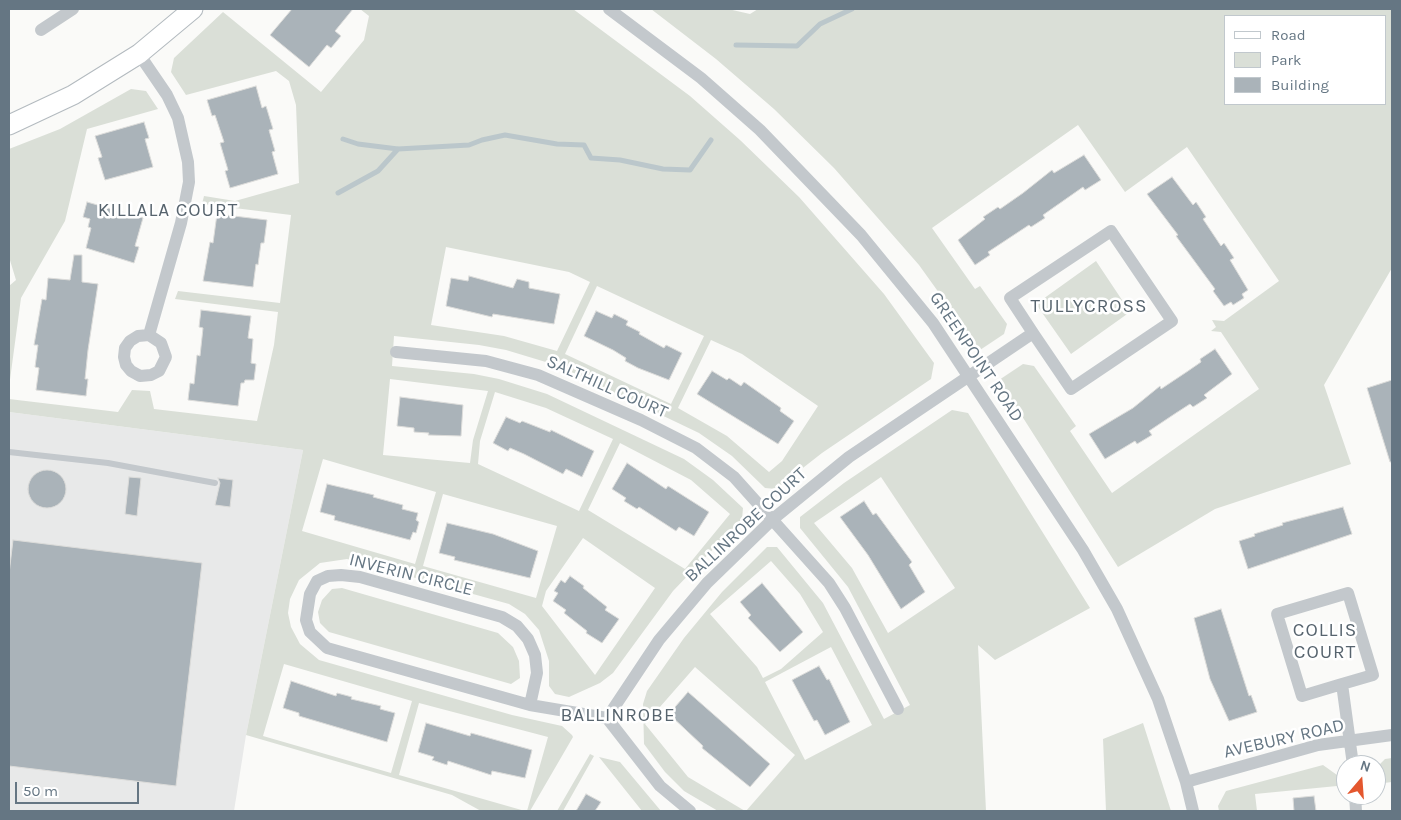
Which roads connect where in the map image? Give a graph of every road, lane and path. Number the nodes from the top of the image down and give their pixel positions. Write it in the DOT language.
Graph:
graph roads {
  1 [pos="73,9"];
  2 [pos="192,9"];
  3 [pos="609,9"];
  4 [pos="41,30"];
  5 [pos="139,54"];
  6 [pos="9,125"];
  7 [pos="1033,333"];
  8 [pos="149,335"];
  9 [pos="396,352"];
  10 [pos="969,375"];
  11 [pos="9,452"];
  12 [pos="215,483"];
  13 [pos="773,519"];
  14 [pos="1342,684"];
  15 [pos="530,705"];
  16 [pos="898,709"];
  17 [pos="606,718"];
  18 [pos="1392,735"];
  19 [pos="1350,741"];
  20 [pos="1352,755"];
  21 [pos="1186,782"];
  22 [pos="690,811"];
  23 [pos="1193,811"];
  1 -- 4 [label="street"];
  2 -- 5 [label="street"];
  3 -- 10 [label="street, GREENPOINT ROAD"];
  5 -- 6 [label="street"];
  5 -- 8 [label="street"];
  7 -- 7 [label="street"];
  7 -- 10 [label="street, BALLINROBE COURT"];
  9 -- 13 [label="street, SALTHILL COURT"];
  10 -- 13 [label="street, BALLINROBE COURT"];
  10 -- 21 [label="street, GREENPOINT ROAD"];
  11 -- 12 [label="lane"];
  13 -- 16 [label="street, SALTHILL COURT"];
  13 -- 17 [label="street, BALLINROBE COURT"];
  14 -- 14 [label="street"];
  14 -- 19 [label="street"];
  15 -- 15 [label="street, INVERIN CIRCLE"];
  15 -- 17 [label="street, INVERIN CIRCLE"];
  17 -- 22 [label="street"];
  18 -- 19 [label="street, AVEBURY ROAD"];
  19 -- 20 [label="street"];
  19 -- 21 [label="street, AVEBURY ROAD"];
  21 -- 23 [label="street, GREENPOINT ROAD"];
}
